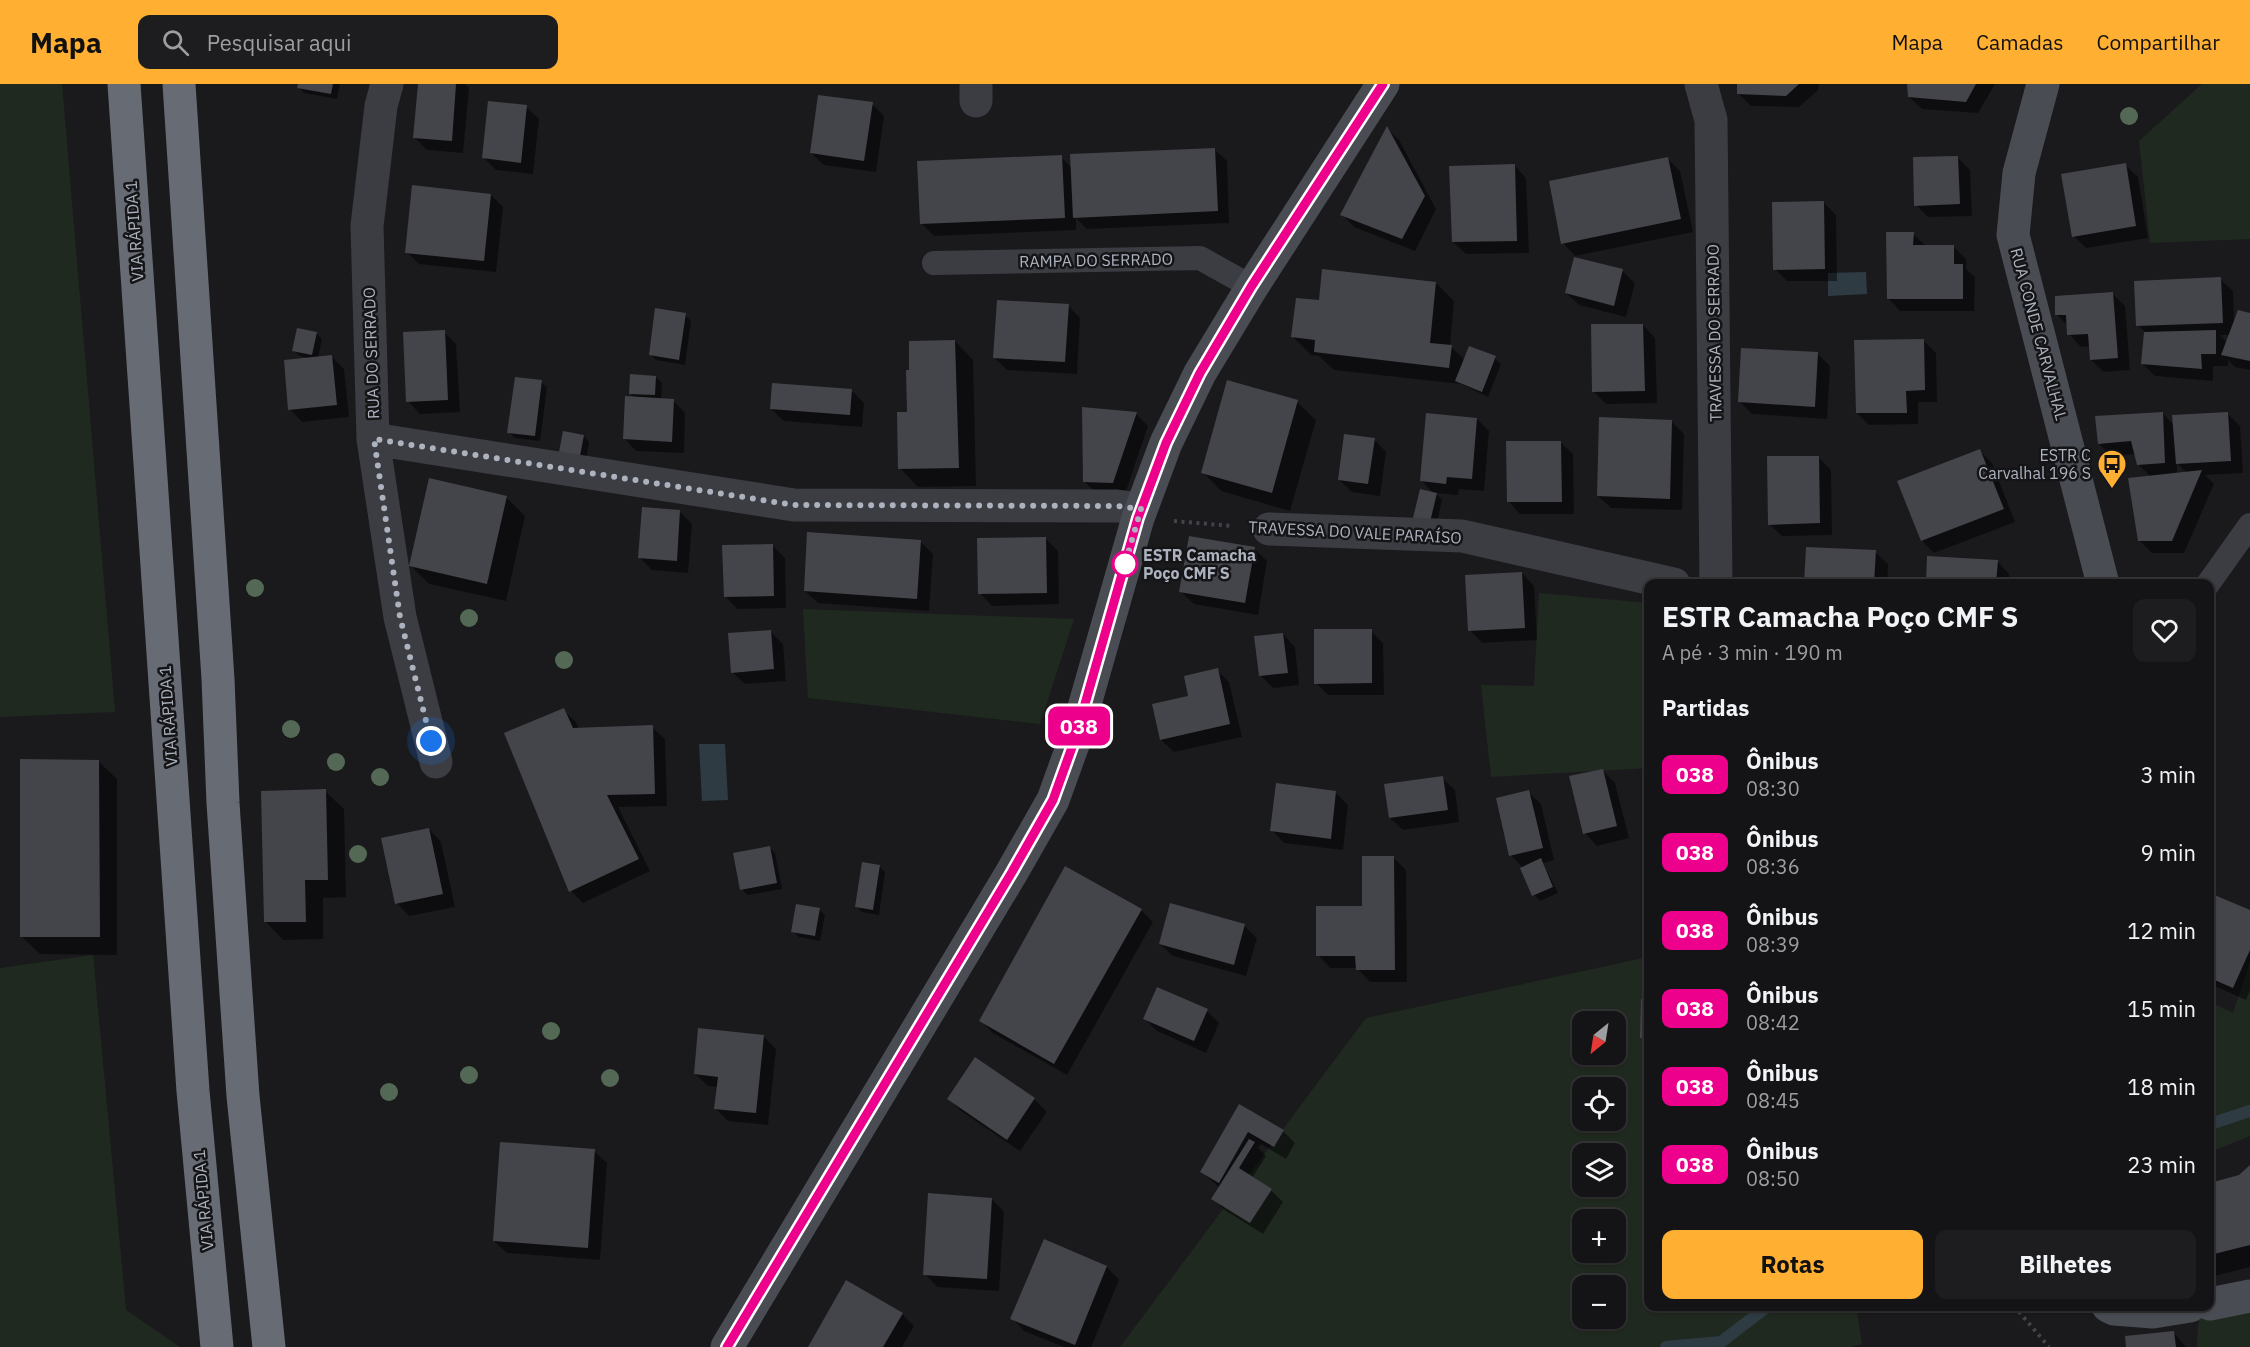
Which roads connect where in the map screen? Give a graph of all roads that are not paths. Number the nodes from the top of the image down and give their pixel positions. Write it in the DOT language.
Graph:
graph roads {
  1 [pos="124,84"];
  2 [pos="178,84"];
  3 [pos="387,84"];
  4 [pos="1383,84"];
  5 [pos="1701,84"];
  6 [pos="2043,84"];
  7 [pos="934,263"];
  8 [pos="1251,287"];
  9 [pos="374,439"];
  10 [pos="1139,513"];
  11 [pos="2250,525"];
  12 [pos="1269,529"];
  13 [pos="1652,579"];
  14 [pos="1716,579"];
  15 [pos="2102,579"];
  16 [pos="2212,579"];
  17 [pos="436,762"];
  18 [pos="2250,1296"];
  19 [pos="2214,1303"];
  20 [pos="2139,1311"];
  21 [pos="2158,1311"];
  22 [pos="217,1347"];
  23 [pos="268,1347"];
  24 [pos="727,1347"];
  1 -- 22 [label="highway, VIA RÁPIDA 1"];
  2 -- 23 [label="highway"];
  3 -- 9 [label="street, RUA DO SERRADO"];
  4 -- 8 [label="street"];
  5 -- 14 [label="street, TRAVESSA DO SERRADO"];
  6 -- 15 [label="street, RUA CONDE CARVALHAL"];
  7 -- 8 [label="lane, RAMPA DO SERRADO"];
  8 -- 10 [label="street"];
  9 -- 10 [label="street"];
  9 -- 17 [label="street, RUA DO SERRADO"];
  10 -- 24 [label="street"];
  11 -- 16 [label="lane"];
  12 -- 13 [label="street, TRAVESSA DO VALE PARAÍSO"];
  18 -- 19 [label="street"];
  20 -- 21 [label="street"];
}
